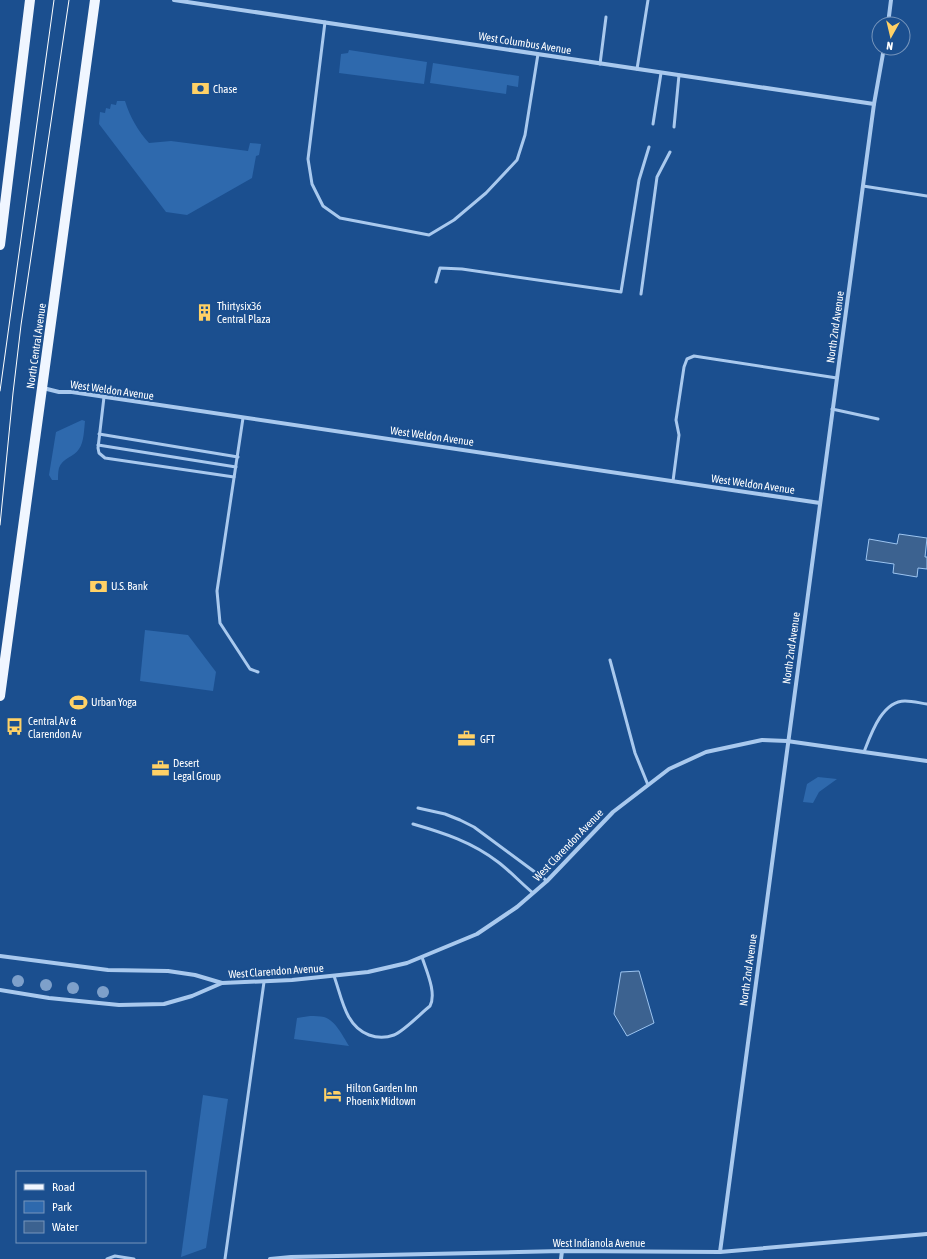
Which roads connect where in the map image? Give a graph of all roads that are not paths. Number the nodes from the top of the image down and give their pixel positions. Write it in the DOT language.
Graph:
graph roads {
  1 [pos="30,0"];
  2 [pos="95,0"];
  3 [pos="174,0"];
  4 [pos="648,0"];
  5 [pos="891,0"];
  6 [pos="889,16"];
  7 [pos="606,17"];
  8 [pos="325,22"];
  9 [pos="538,54"];
  10 [pos="883,56"];
  11 [pos="600,64"];
  12 [pos="637,69"];
  13 [pos="661,73"];
  14 [pos="679,75"];
  15 [pos="874,104"];
  16 [pos="653,124"];
  17 [pos="674,127"];
  18 [pos="649,147"];
  19 [pos="670,152"];
  20 [pos="863,186"];
  21 [pos="927,196"];
  22 [pos="0,245"];
  23 [pos="436,282"];
  24 [pos="641,294"];
  25 [pos="837,378"];
  26 [pos="42,388"];
  27 [pos="104,397"];
  28 [pos="832,409"];
  29 [pos="243,418"];
  30 [pos="878,419"];
  31 [pos="99,434"];
  32 [pos="98,445"];
  33 [pos="238,457"];
  34 [pos="236,467"];
  35 [pos="234,477"];
  36 [pos="673,481"];
  37 [pos="820,503"];
  38 [pos="610,660"];
  39 [pos="258,672"];
  40 [pos="0,696"];
  41 [pos="927,704"];
  42 [pos="788,741"];
  43 [pos="864,752"];
  44 [pos="927,761"];
  45 [pos="648,785"];
  46 [pos="418,808"];
  47 [pos="413,824"];
  48 [pos="547,881"];
  49 [pos="533,893"];
  50 [pos="0,956"];
  51 [pos="422,957"];
  52 [pos="334,976"];
  53 [pos="264,982"];
  54 [pos="222,983"];
  55 [pos="0,990"];
  56 [pos="927,1234"];
  57 [pos="562,1251"];
  58 [pos="720,1252"];
  59 [pos="107,1259"];
  60 [pos="134,1259"];
  61 [pos="224,1259"];
  62 [pos="270,1259"];
  63 [pos="561,1259"];
  1 -- 22 [label="main road"];
  2 -- 26 [label="main road, North Central Avenue"];
  3 -- 8 [label="street, West Columbus Avenue"];
  4 -- 12 [label="lane"];
  5 -- 6 [label="street"];
  7 -- 11 [label="lane"];
  8 -- 9 [label="street, West Columbus Avenue"];
  8 -- 9 [label="lane"];
  9 -- 11 [label="street, West Columbus Avenue"];
  10 -- 15 [label="street, North 2nd Avenue"];
  11 -- 12 [label="street, West Columbus Avenue"];
  12 -- 13 [label="street, West Columbus Avenue"];
  13 -- 14 [label="street, West Columbus Avenue"];
  13 -- 16 [label="lane"];
  14 -- 15 [label="street, West Columbus Avenue"];
  14 -- 17 [label="lane"];
  15 -- 20 [label="street, North 2nd Avenue"];
  18 -- 23 [label="lane"];
  19 -- 24 [label="lane"];
  20 -- 21 [label="lane"];
  20 -- 25 [label="street, North 2nd Avenue"];
  25 -- 28 [label="street, North 2nd Avenue"];
  25 -- 36 [label="lane"];
  26 -- 27 [label="street, West Weldon Avenue"];
  26 -- 40 [label="main road, North Central Avenue"];
  27 -- 29 [label="street, West Weldon Avenue"];
  27 -- 31 [label="lane"];
  28 -- 30 [label="lane"];
  28 -- 37 [label="street, North 2nd Avenue"];
  29 -- 33 [label="lane"];
  29 -- 36 [label="street, West Weldon Avenue"];
  31 -- 32 [label="lane"];
  31 -- 33 [label="lane"];
  32 -- 34 [label="lane"];
  32 -- 35 [label="lane"];
  33 -- 34 [label="lane"];
  34 -- 35 [label="lane"];
  35 -- 39 [label="lane"];
  36 -- 37 [label="street, West Weldon Avenue"];
  37 -- 42 [label="street, North 2nd Avenue"];
  38 -- 45 [label="lane"];
  41 -- 43 [label="lane"];
  42 -- 43 [label="street, West Clarendon Avenue"];
  42 -- 45 [label="street, West Clarendon Avenue"];
  42 -- 58 [label="street, North 2nd Avenue"];
  43 -- 44 [label="street, West Clarendon Avenue"];
  45 -- 48 [label="street, West Clarendon Avenue"];
  46 -- 48 [label="lane"];
  47 -- 49 [label="lane"];
  48 -- 49 [label="street, West Clarendon Avenue"];
  49 -- 51 [label="street, West Clarendon Avenue"];
  50 -- 54 [label="street, West Clarendon Avenue"];
  51 -- 52 [label="street, West Clarendon Avenue"];
  51 -- 52 [label="lane"];
  52 -- 53 [label="street, West Clarendon Avenue"];
  53 -- 54 [label="street, West Clarendon Avenue"];
  53 -- 61 [label="lane"];
  54 -- 55 [label="street, West Clarendon Avenue"];
  56 -- 58 [label="street, West Indianola Avenue"];
  57 -- 58 [label="street, West Indianola Avenue"];
  57 -- 62 [label="street, West Indianola Avenue"];
  57 -- 63 [label="street"];
  59 -- 60 [label="lane"];
}
